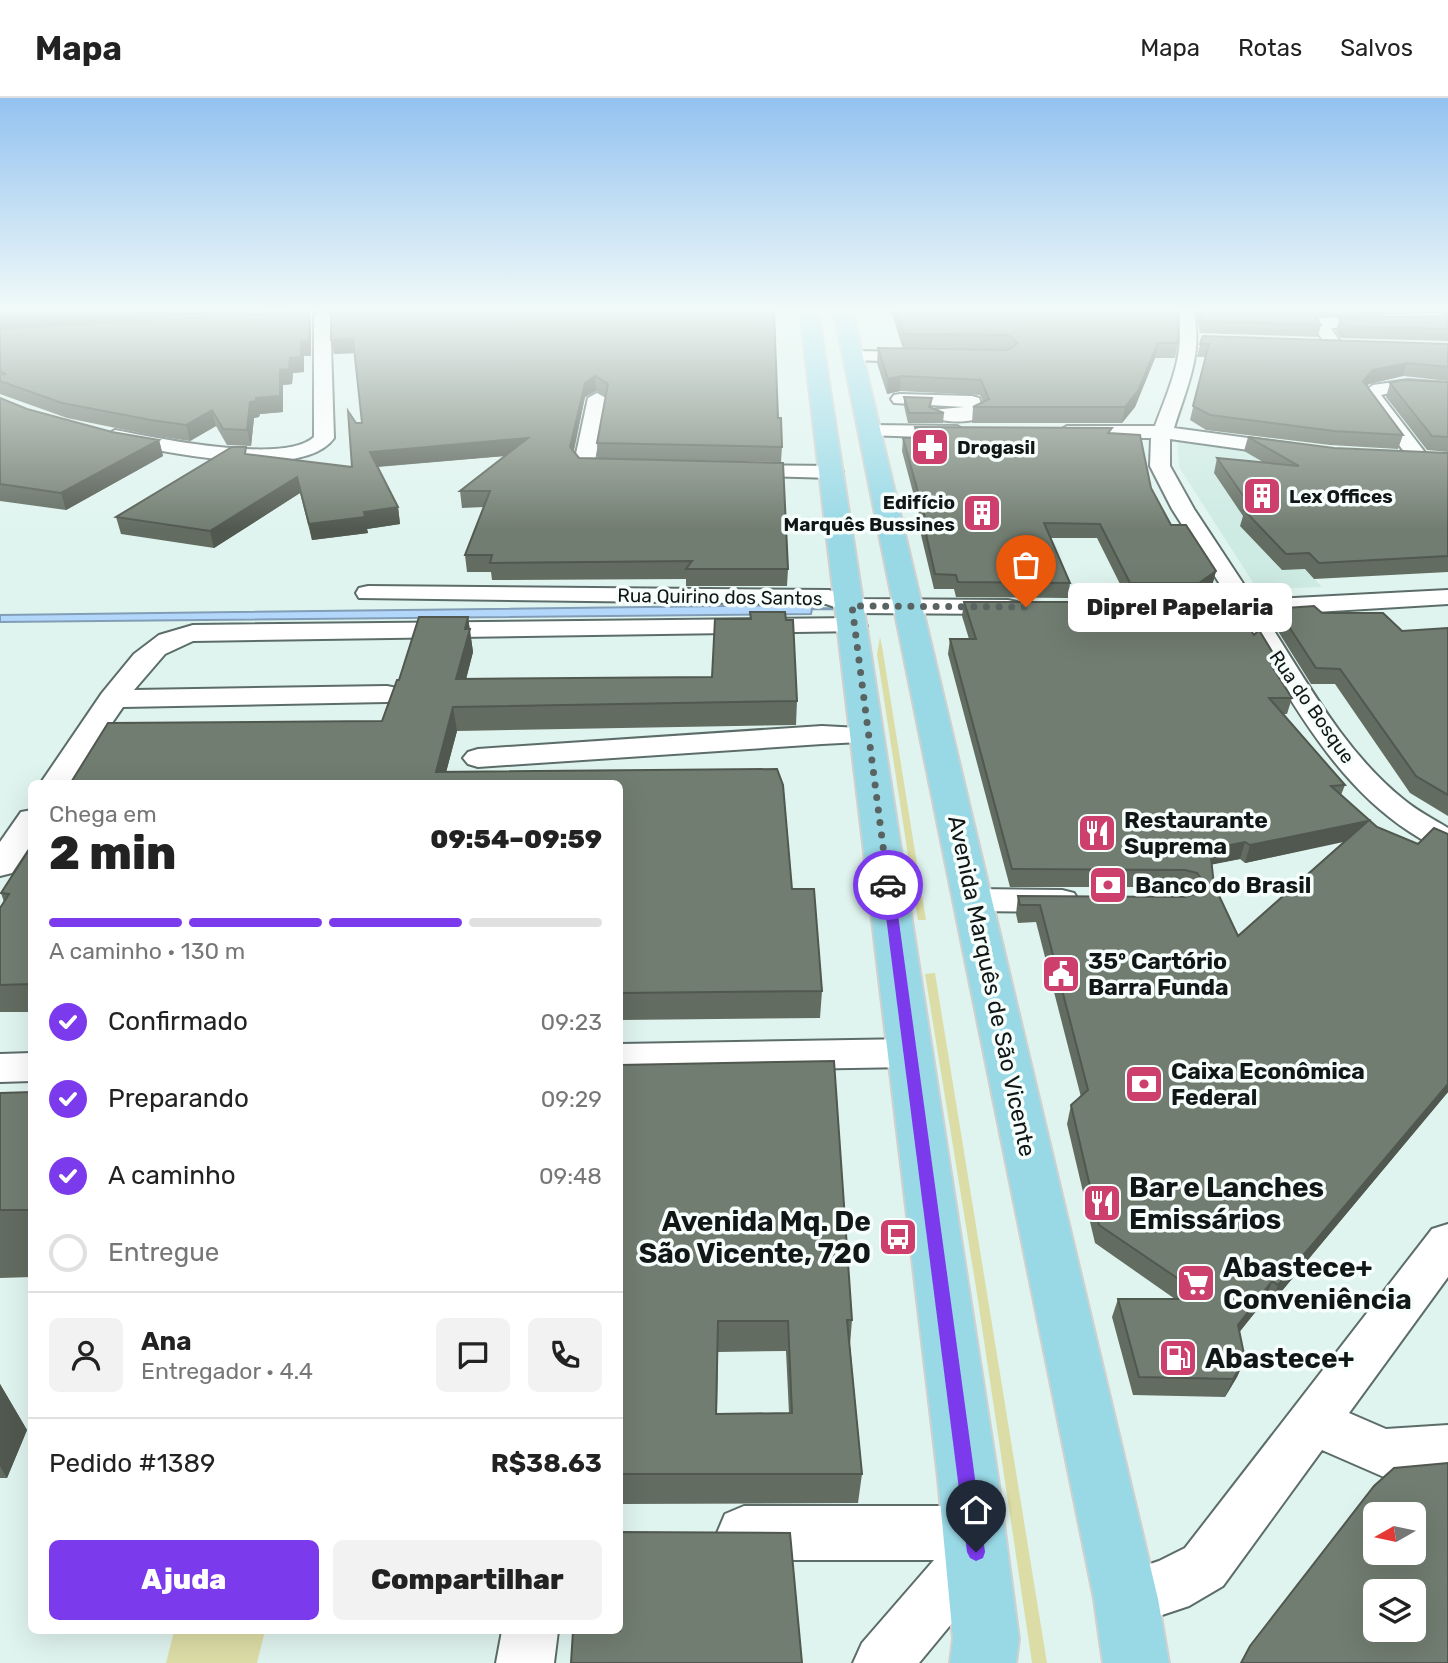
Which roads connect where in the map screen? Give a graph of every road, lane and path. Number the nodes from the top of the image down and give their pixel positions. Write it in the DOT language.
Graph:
graph roads {
  1 [pos="323,384"];
  2 [pos="820,384"];
  3 [pos="860,384"];
  4 [pos="1178,384"];
  5 [pos="1448,388"];
  6 [pos="597,398"];
  7 [pos="900,399"];
  8 [pos="916,416"];
  9 [pos="871,431"];
  10 [pos="91,432"];
  11 [pos="988,432"];
  12 [pos="1043,432"];
  13 [pos="1162,432"];
  14 [pos="1317,453"];
  15 [pos="1393,458"];
  16 [pos="634,470"];
  17 [pos="717,471"];
  18 [pos="833,472"];
  19 [pos="368,593"];
  20 [pos="1448,597"];
  21 [pos="910,606"];
  22 [pos="1031,607"];
  23 [pos="1168,608"];
  24 [pos="1246,609"];
  25 [pos="853,616"];
  26 [pos="387,694"];
  27 [pos="112,699"];
  28 [pos="869,735"];
  29 [pos="478,758"];
  30 [pos="58,780"];
  31 [pos="28,825"];
  32 [pos="1448,842"];
  33 [pos="0,866"];
  34 [pos="973,900"];
  35 [pos="1088,901"];
  36 [pos="911,1053"];
  37 [pos="623,1058"];
  38 [pos="28,1067"];
  39 [pos="0,1068"];
  40 [pos="1448,1242"];
  41 [pos="1313,1421"];
  42 [pos="1448,1449"];
  43 [pos="702,1533"];
  44 [pos="975,1542"];
  45 [pos="1125,1599"];
  46 [pos="529,1634"];
  47 [pos="524,1663"];
  48 [pos="882,1663"];
  49 [pos="983,1663"];
  50 [pos="1136,1663"];
  1 -- 10 [label="street"];
  2 -- 18 [label="main road"];
  3 -- 9 [label="main road, Avenida Marquês de São Vicente"];
  4 -- 13 [label="street, Rua do Bosque"];
  5 -- 15 [label="street"];
  6 -- 16 [label="street"];
  7 -- 8 [label="street"];
  9 -- 11 [label="street"];
  9 -- 21 [label="main road, Avenida Marquês de São Vicente"];
  12 -- 13 [label="street"];
  13 -- 14 [label="street"];
  13 -- 24 [label="street, Rua do Bosque"];
  17 -- 18 [label="street"];
  18 -- 25 [label="main road"];
  19 -- 25 [label="street, Rua Quirino dos Santos"];
  20 -- 24 [label="street"];
  21 -- 22 [label="street, Rua Quirino dos Santos"];
  21 -- 25 [label="street, Rua Quirino dos Santos"];
  21 -- 34 [label="main road, Avenida Marquês de São Vicente"];
  23 -- 24 [label="street"];
  24 -- 32 [label="street, Rua do Bosque"];
  25 -- 27 [label="street"];
  25 -- 28 [label="main road"];
  26 -- 27 [label="street"];
  27 -- 30 [label="street"];
  28 -- 29 [label="street"];
  28 -- 36 [label="main road"];
  31 -- 33 [label="street"];
  34 -- 35 [label="street"];
  34 -- 45 [label="main road, Avenida Marquês de São Vicente"];
  36 -- 37 [label="street"];
  36 -- 44 [label="main road"];
  38 -- 39 [label="street"];
  40 -- 41 [label="street"];
  41 -- 42 [label="street"];
  41 -- 45 [label="street"];
  43 -- 44 [label="street"];
  44 -- 48 [label="street"];
  44 -- 49 [label="main road"];
  45 -- 50 [label="main road, Avenida Marquês de São Vicente"];
  46 -- 47 [label="street"];
}
